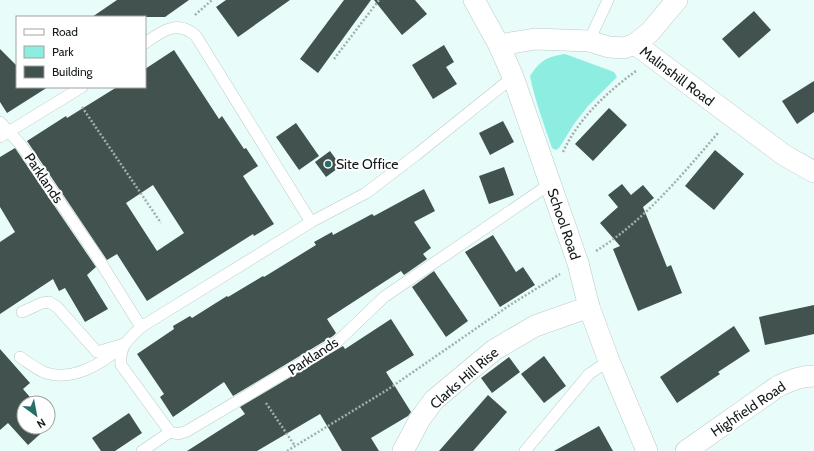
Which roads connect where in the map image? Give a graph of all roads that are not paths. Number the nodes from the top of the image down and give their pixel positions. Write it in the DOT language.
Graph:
graph roads {
  1 [pos="474,0"];
  2 [pos="608,0"];
  3 [pos="677,0"];
  4 [pos="589,41"];
  5 [pos="146,42"];
  6 [pos="635,44"];
  7 [pos="499,46"];
  8 [pos="513,77"];
  9 [pos="77,90"];
  10 [pos="0,122"];
  11 [pos="11,131"];
  12 [pos="0,137"];
  13 [pos="814,172"];
  14 [pos="550,184"];
  15 [pos="311,222"];
  16 [pos="589,307"];
  17 [pos="22,312"];
  18 [pos="141,327"];
  19 [pos="124,344"];
  20 [pos="20,357"];
  21 [pos="609,361"];
  22 [pos="814,376"];
  23 [pos="170,432"];
  24 [pos="142,451"];
  25 [pos="403,451"];
  26 [pos="525,451"];
  27 [pos="647,451"];
  28 [pos="686,451"];
  1 -- 7 [label="street, School Road"];
  2 -- 4 [label="lane"];
  3 -- 6 [label="street"];
  4 -- 6 [label="street, Malinshill Road"];
  4 -- 7 [label="street, Malinshill Road"];
  5 -- 15 [label="lane"];
  6 -- 13 [label="street, Malinshill Road"];
  7 -- 8 [label="street, School Road"];
  8 -- 14 [label="street, School Road"];
  8 -- 15 [label="lane"];
  9 -- 11 [label="lane"];
  10 -- 11 [label="lane, Parklands"];
  11 -- 12 [label="lane"];
  11 -- 18 [label="lane, Parklands"];
  14 -- 16 [label="street, School Road"];
  14 -- 23 [label="lane, Parklands"];
  15 -- 18 [label="lane"];
  16 -- 21 [label="street, School Road"];
  16 -- 25 [label="street, Clarks Hill Rise"];
  17 -- 19 [label="lane"];
  18 -- 19 [label="lane"];
  19 -- 20 [label="lane"];
  19 -- 23 [label="lane"];
  21 -- 26 [label="lane"];
  21 -- 27 [label="street, School Road"];
  22 -- 28 [label="street, Highfield Road"];
  23 -- 24 [label="lane"];
}
